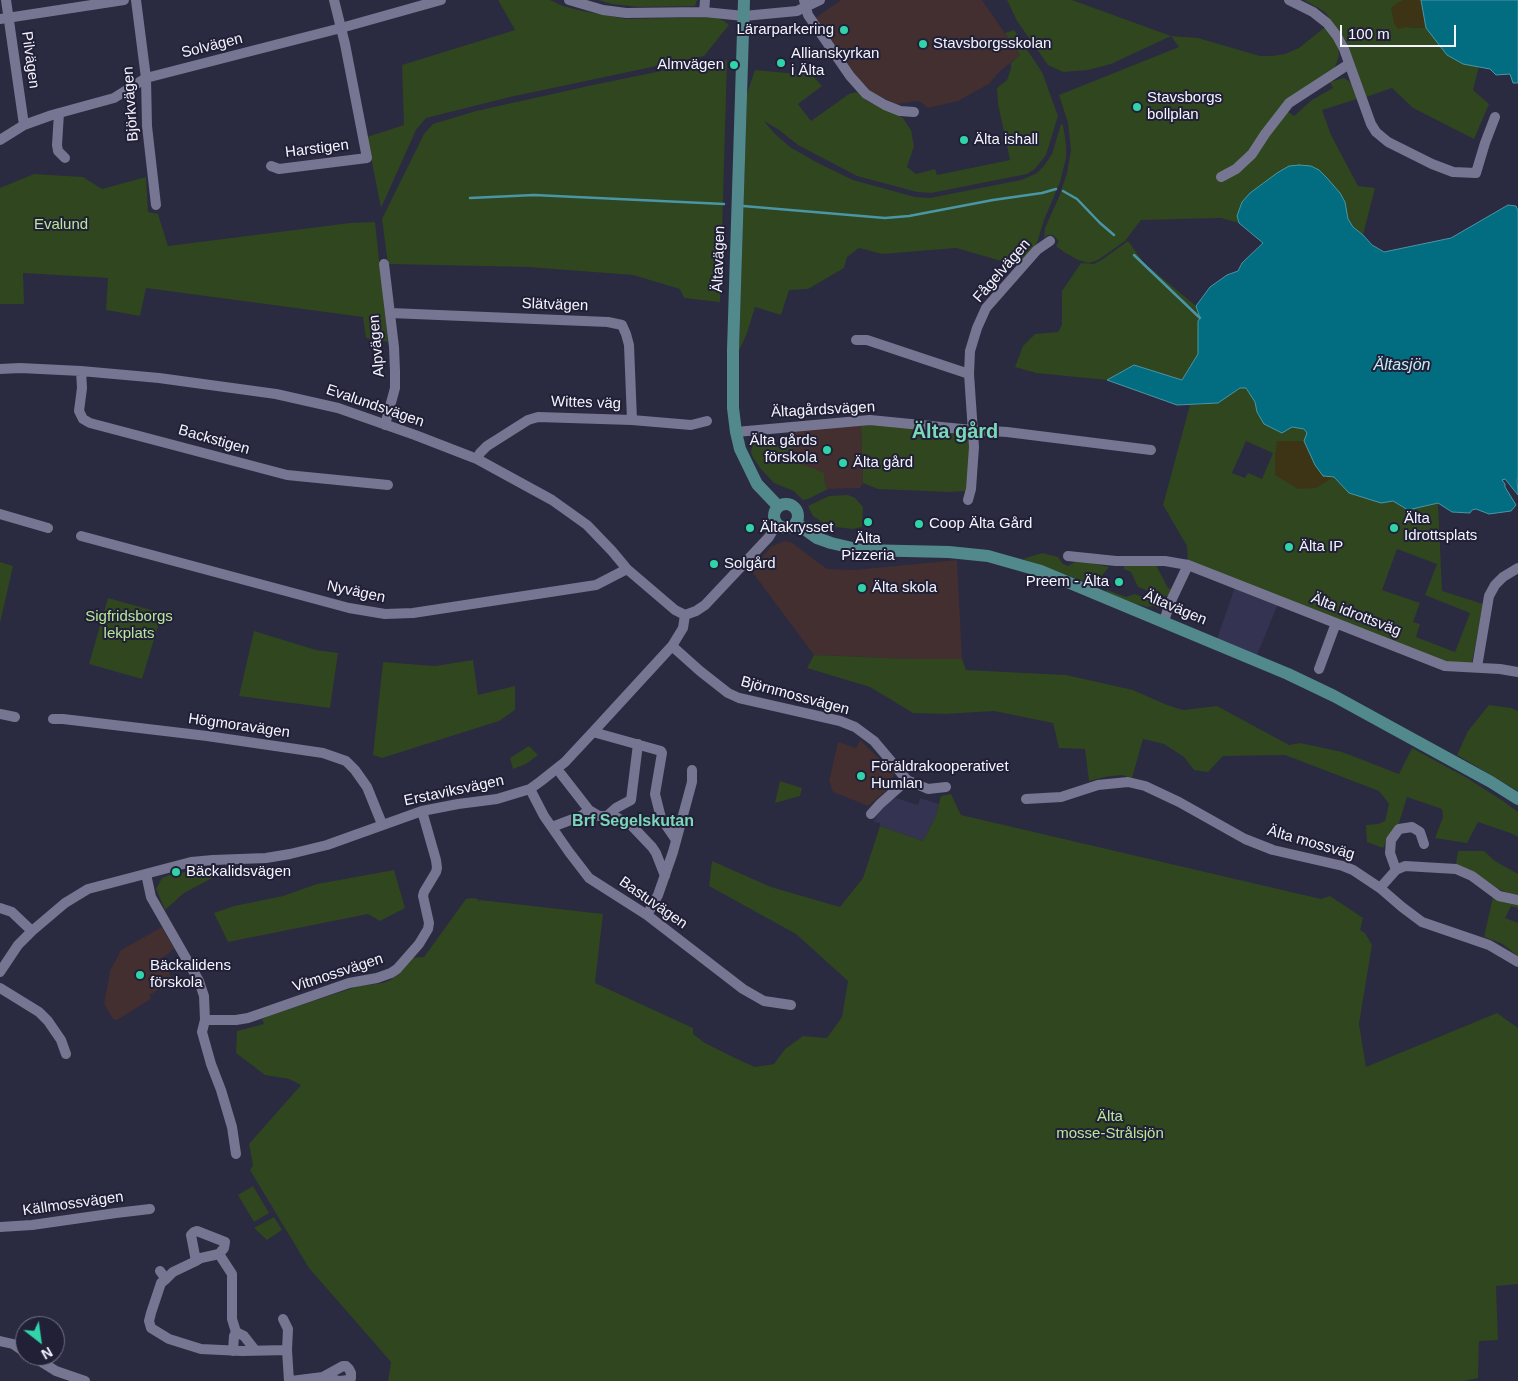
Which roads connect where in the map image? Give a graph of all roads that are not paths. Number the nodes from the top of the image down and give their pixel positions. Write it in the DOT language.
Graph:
graph roads {
  1 [pos="6,0"];
  2 [pos="124,0"];
  3 [pos="136,0"];
  4 [pos="334,0"];
  5 [pos="440,0"];
  6 [pos="569,0"];
  7 [pos="705,0"];
  8 [pos="744,0"];
  9 [pos="820,0"];
  10 [pos="1289,0"];
  11 [pos="804,4"];
  12 [pos="704,12"];
  13 [pos="744,16"];
  14 [pos="4,18"];
  15 [pos="340,28"];
  16 [pos="1349,64"];
  17 [pos="146,78"];
  18 [pos="914,112"];
  19 [pos="59,113"];
  20 [pos="1495,117"];
  21 [pos="24,125"];
  22 [pos="0,140"];
  23 [pos="65,158"];
  24 [pos="271,166"];
  25 [pos="1221,177"];
  26 [pos="156,205"];
  27 [pos="1050,241"];
  28 [pos="384,264"];
  29 [pos="390,314"];
  30 [pos="856,340"];
  31 [pos="0,369"];
  32 [pos="82,371"];
  33 [pos="969,374"];
  34 [pos="632,420"];
  35 [pos="707,421"];
  36 [pos="385,425"];
  37 [pos="972,430"];
  38 [pos="736,432"];
  39 [pos="1151,450"];
  40 [pos="477,459"];
  41 [pos="388,485"];
  42 [pos="968,500"];
  43 [pos="778,506"];
  44 [pos="0,514"];
  45 [pos="796,523"];
  46 [pos="777,524"];
  47 [pos="48,528"];
  48 [pos="81,536"];
  49 [pos="1068,556"];
  50 [pos="1188,565"];
  51 [pos="1518,568"];
  52 [pos="627,570"];
  53 [pos="685,615"];
  54 [pos="1164,621"];
  55 [pos="1336,623"];
  56 [pos="672,646"];
  57 [pos="1477,667"];
  58 [pos="1320,669"];
  59 [pos="1518,672"];
  60 [pos="0,714"];
  61 [pos="15,718"];
  62 [pos="53,720"];
  63 [pos="593,732"];
  64 [pos="638,744"];
  65 [pos="692,770"];
  66 [pos="561,774"];
  67 [pos="906,780"];
  68 [pos="946,787"];
  69 [pos="530,789"];
  70 [pos="1026,799"];
  71 [pos="1518,799"];
  72 [pos="422,810"];
  73 [pos="589,810"];
  74 [pos="611,814"];
  75 [pos="871,814"];
  76 [pos="382,824"];
  77 [pos="552,827"];
  78 [pos="676,840"];
  79 [pos="1424,844"];
  80 [pos="1396,870"];
  81 [pos="146,874"];
  82 [pos="665,876"];
  83 [pos="1380,888"];
  84 [pos="1518,900"];
  85 [pos="0,908"];
  86 [pos="647,914"];
  87 [pos="32,930"];
  88 [pos="1518,962"];
  89 [pos="0,972"];
  90 [pos="0,988"];
  91 [pos="791,1005"];
  92 [pos="204,1020"];
  93 [pos="66,1054"];
  94 [pos="236,1154"];
  95 [pos="150,1209"];
  96 [pos="0,1228"];
  97 [pos="219,1254"];
  98 [pos="196,1261"];
  99 [pos="282,1319"];
  100 [pos="236,1332"];
  101 [pos="0,1341"];
  102 [pos="15,1345"];
  103 [pos="255,1350"];
  104 [pos="287,1350"];
  105 [pos="233,1351"];
  106 [pos="48,1366"];
  107 [pos="323,1377"];
  108 [pos="85,1381"];
  109 [pos="290,1381"];
  1 -- 14 [label="street, Pilvägen"];
  2 -- 14 [label="street"];
  3 -- 17 [label="street, Björkvägen"];
  4 -- 15 [label="street"];
  5 -- 15 [label="street, Solvägen"];
  6 -- 12 [label="street"];
  7 -- 12 [label="street"];
  8 -- 13 [label="main road, Ältavägen"];
  9 -- 11 [label="street"];
  10 -- 16 [label="street"];
  11 -- 13 [label="street"];
  11 -- 18 [label="street"];
  12 -- 13 [label="street"];
  13 -- 38 [label="main road, Ältavägen"];
  14 -- 21 [label="street, Pilvägen"];
  15 -- 17 [label="street, Solvägen"];
  15 -- 24 [label="street, Harstigen"];
  16 -- 20 [label="street"];
  16 -- 25 [label="street"];
  17 -- 19 [label="street, Solvägen"];
  17 -- 26 [label="street, Björkvägen"];
  19 -- 21 [label="street, Solvägen"];
  19 -- 23 [label="street"];
  21 -- 22 [label="street, Solvägen"];
  27 -- 33 [label="street, Fågelvägen"];
  28 -- 29 [label="street, Alpvägen"];
  29 -- 34 [label="street, Slätvägen"];
  29 -- 36 [label="street, Alpvägen"];
  30 -- 33 [label="street"];
  31 -- 32 [label="street, Evalundsvägen"];
  32 -- 36 [label="street, Evalundsvägen"];
  32 -- 41 [label="street, Backstigen"];
  33 -- 37 [label="street, Fågelvägen"];
  34 -- 35 [label="street, Wittes väg"];
  34 -- 40 [label="street, Wittes väg"];
  36 -- 40 [label="street, Evalundsvägen"];
  37 -- 38 [label="street, Ältagårdsvägen"];
  37 -- 39 [label="street, Ältagårdsvägen"];
  37 -- 42 [label="street, Fågelvägen"];
  38 -- 43 [label="main road, Ältavägen"];
  40 -- 52 [label="street, Evalundsvägen"];
  43 -- 45 [label="main road"];
  43 -- 46 [label="main road"];
  44 -- 47 [label="street"];
  45 -- 46 [label="main road"];
  45 -- 54 [label="main road, Ältavägen"];
  46 -- 53 [label="street"];
  48 -- 52 [label="street, Nyvägen"];
  49 -- 50 [label="street, Älta idrottsväg"];
  50 -- 54 [label="street"];
  50 -- 55 [label="street, Älta idrottsväg"];
  51 -- 57 [label="street"];
  52 -- 53 [label="street, Evalundsvägen"];
  53 -- 56 [label="street, Erstaviksvägen"];
  54 -- 71 [label="main road, Ältavägen"];
  55 -- 57 [label="street, Älta idrottsväg"];
  55 -- 58 [label="street"];
  56 -- 63 [label="street, Erstaviksvägen"];
  56 -- 67 [label="street, Björnmossvägen"];
  57 -- 59 [label="street, Älta idrottsväg"];
  60 -- 61 [label="street"];
  62 -- 76 [label="street, Högmoravägen"];
  63 -- 64 [label="street"];
  63 -- 69 [label="street, Erstaviksvägen"];
  64 -- 74 [label="street"];
  64 -- 78 [label="street"];
  65 -- 78 [label="street"];
  66 -- 73 [label="street"];
  67 -- 68 [label="street, Björnmossvägen"];
  67 -- 75 [label="street"];
  69 -- 72 [label="street, Erstaviksvägen"];
  69 -- 77 [label="street, Bastuvägen"];
  70 -- 83 [label="street, Älta mossväg"];
  72 -- 76 [label="street, Erstaviksvägen"];
  72 -- 92 [label="street, Vitmossvägen"];
  73 -- 74 [label="street"];
  73 -- 77 [label="street"];
  74 -- 82 [label="street"];
  76 -- 81 [label="street, Erstaviksvägen"];
  77 -- 86 [label="street, Bastuvägen"];
  78 -- 82 [label="street"];
  79 -- 80 [label="street"];
  80 -- 83 [label="street"];
  80 -- 84 [label="street"];
  81 -- 87 [label="street, Erstaviksvägen"];
  81 -- 92 [label="street"];
  82 -- 86 [label="street"];
  83 -- 88 [label="street, Älta mossväg"];
  85 -- 87 [label="street"];
  86 -- 91 [label="street, Bastuvägen"];
  87 -- 89 [label="street, Erstaviksvägen"];
  90 -- 93 [label="street"];
  92 -- 94 [label="street"];
  95 -- 96 [label="street, Källmossvägen"];
  97 -- 98 [label="street"];
  97 -- 98 [label="street"];
  97 -- 100 [label="street"];
  98 -- 105 [label="street"];
  99 -- 104 [label="street"];
  100 -- 103 [label="street"];
  100 -- 105 [label="street"];
  101 -- 102 [label="street"];
  103 -- 104 [label="street"];
  103 -- 105 [label="street"];
  104 -- 109 [label="street"];
  106 -- 108 [label="street"];
  107 -- 109 [label="street"];
}
